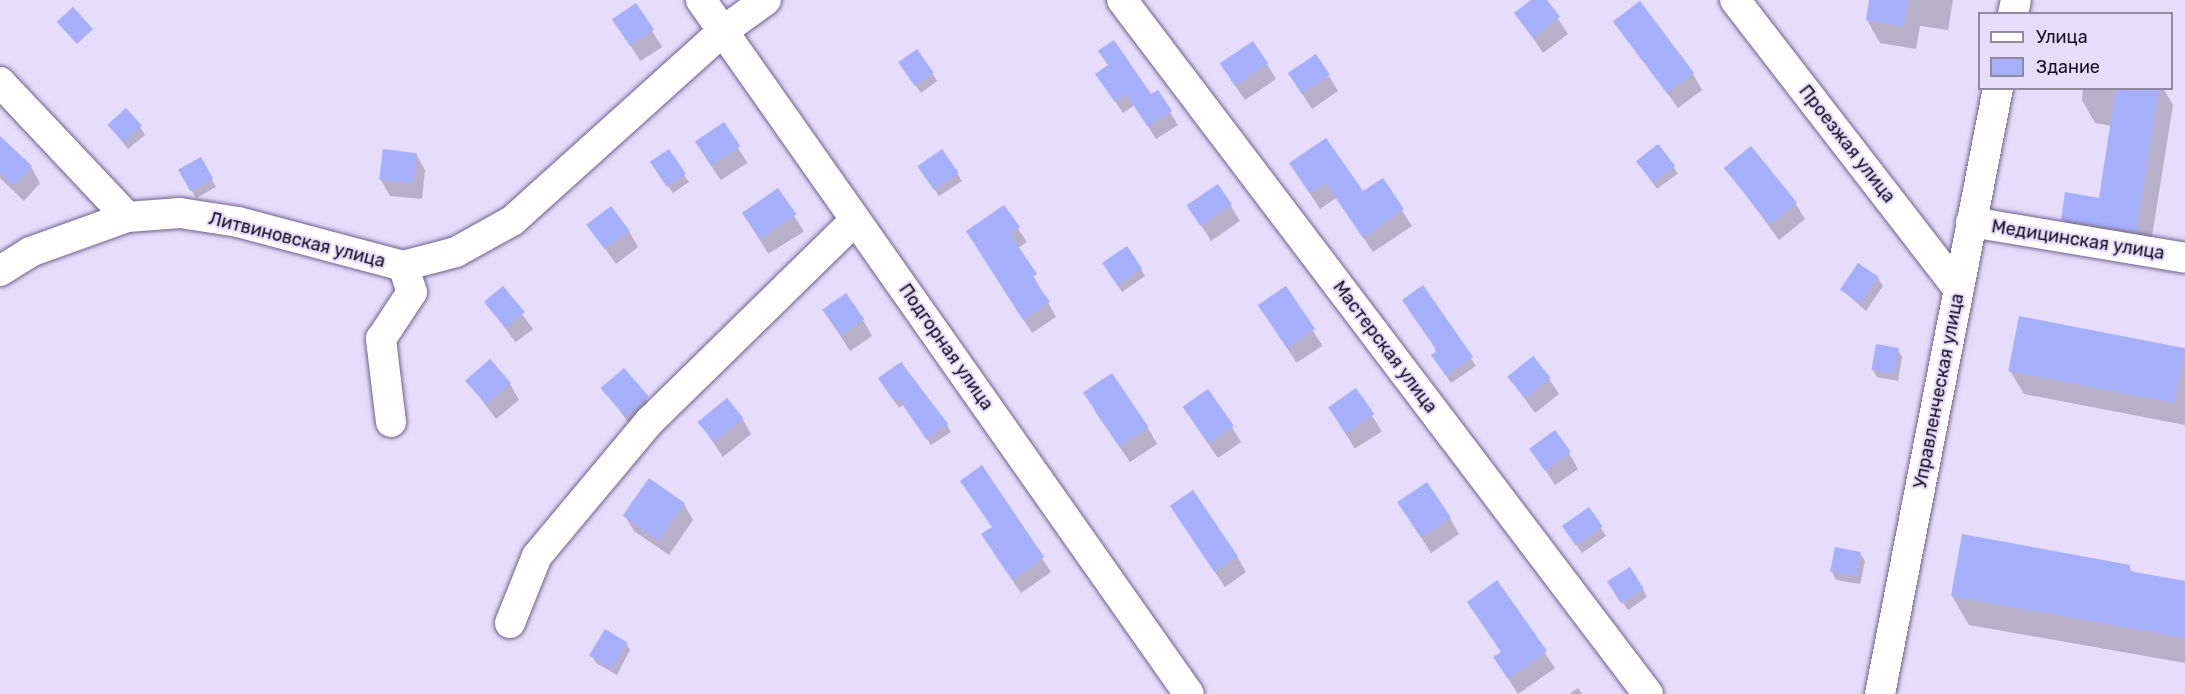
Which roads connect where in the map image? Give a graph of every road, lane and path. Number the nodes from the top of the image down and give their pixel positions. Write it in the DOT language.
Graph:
graph roads {
  1 [pos="701,0"];
  2 [pos="765,0"];
  3 [pos="1122,0"];
  4 [pos="1735,0"];
  5 [pos="723,31"];
  6 [pos="0,82"];
  7 [pos="1998,90"];
  8 [pos="128,217"];
  9 [pos="855,220"];
  10 [pos="1971,222"];
  11 [pos="2185,258"];
  12 [pos="403,266"];
  13 [pos="0,271"];
  14 [pos="1959,289"];
  15 [pos="391,422"];
  16 [pos="510,622"];
  17 [pos="1190,694"];
  18 [pos="1648,694"];
  19 [pos="1880,694"];
  1 -- 5 [label="street, Подгорная улица"];
  2 -- 5 [label="street, Литвиновская улица"];
  3 -- 18 [label="street, Мастерская улица"];
  4 -- 14 [label="street, Проезжая улица"];
  5 -- 9 [label="street, Подгорная улица"];
  5 -- 12 [label="street, Литвиновская улица"];
  6 -- 8 [label="street"];
  7 -- 10 [label="street, Управленческая улица"];
  8 -- 12 [label="street, Литвиновская улица"];
  8 -- 13 [label="street, Литвиновская улица"];
  9 -- 16 [label="street"];
  9 -- 17 [label="street, Подгорная улица"];
  10 -- 11 [label="street, Медицинская улица"];
  10 -- 14 [label="street, Управленческая улица"];
  12 -- 15 [label="street"];
  14 -- 19 [label="street, Управленческая улица"];
}
